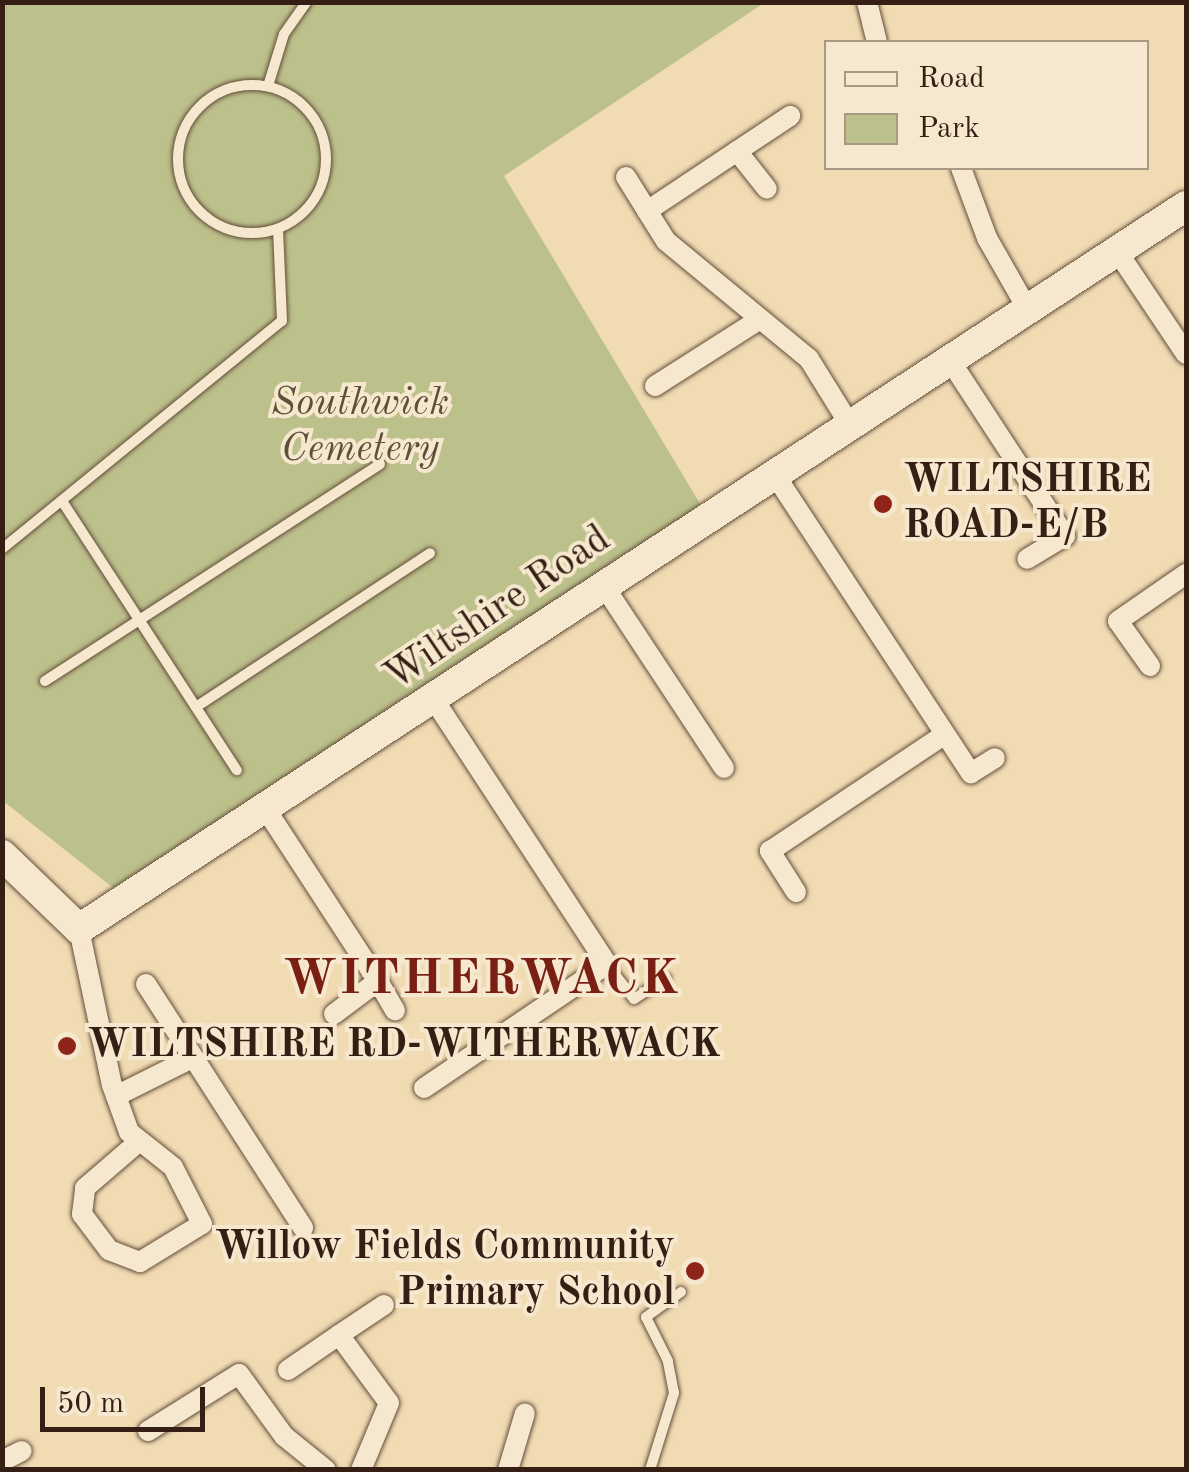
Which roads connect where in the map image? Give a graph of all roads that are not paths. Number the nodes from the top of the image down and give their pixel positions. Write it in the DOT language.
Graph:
graph roads {
  1 [pos="306,2"];
  2 [pos="867,2"];
  3 [pos="876,40"];
  4 [pos="268,86"];
  5 [pos="790,116"];
  6 [pos="738,151"];
  7 [pos="962,170"];
  8 [pos="626,176"];
  9 [pos="767,189"];
  10 [pos="1186,206"];
  11 [pos="647,211"];
  12 [pos="278,229"];
  13 [pos="1117,251"];
  14 [pos="1028,308"];
  15 [pos="757,321"];
  16 [pos="1186,354"];
  17 [pos="951,362"];
  18 [pos="656,386"];
  19 [pos="850,425"];
  20 [pos="380,464"];
  21 [pos="775,475"];
  22 [pos="62,500"];
  23 [pos="2,549"];
  24 [pos="430,553"];
  25 [pos="1027,560"];
  26 [pos="1186,574"];
  27 [pos="604,586"];
  28 [pos="140,620"];
  29 [pos="1150,666"];
  30 [pos="45,682"];
  31 [pos="434,700"];
  32 [pos="196,708"];
  33 [pos="944,736"];
  34 [pos="994,758"];
  35 [pos="724,768"];
  36 [pos="237,770"];
  37 [pos="267,811"];
  38 [pos="2,855"];
  39 [pos="796,892"];
  40 [pos="80,929"];
  41 [pos="606,964"];
  42 [pos="666,978"];
  43 [pos="378,981"];
  44 [pos="146,984"];
  45 [pos="395,1010"];
  46 [pos="334,1014"];
  47 [pos="192,1058"];
  48 [pos="424,1088"];
  49 [pos="116,1096"];
  50 [pos="136,1144"];
  51 [pos="303,1228"];
  52 [pos="682,1292"];
  53 [pos="384,1306"];
  54 [pos="339,1335"];
  55 [pos="288,1370"];
  56 [pos="525,1412"];
  57 [pos="148,1431"];
  58 [pos="22,1451"];
  59 [pos="2,1461"];
  60 [pos="326,1470"];
  61 [pos="360,1470"];
  62 [pos="508,1470"];
  63 [pos="650,1470"];
  1 -- 4 [label="lane"];
  2 -- 3 [label="street"];
  4 -- 12 [label="lane"];
  4 -- 12 [label="lane"];
  5 -- 6 [label="street"];
  6 -- 9 [label="street"];
  6 -- 11 [label="street"];
  7 -- 14 [label="street"];
  8 -- 11 [label="street"];
  10 -- 13 [label="street, Wiltshire Road"];
  11 -- 15 [label="street"];
  12 -- 22 [label="lane"];
  13 -- 14 [label="street, Wiltshire Road"];
  13 -- 16 [label="street"];
  14 -- 17 [label="street, Wiltshire Road"];
  15 -- 18 [label="street"];
  15 -- 19 [label="street"];
  17 -- 19 [label="street, Wiltshire Road"];
  17 -- 25 [label="street"];
  19 -- 21 [label="street, Wiltshire Road"];
  20 -- 28 [label="lane"];
  21 -- 27 [label="street, Wiltshire Road"];
  21 -- 33 [label="street"];
  22 -- 23 [label="lane"];
  22 -- 28 [label="lane"];
  24 -- 32 [label="lane"];
  26 -- 29 [label="street"];
  27 -- 31 [label="street, Wiltshire Road"];
  27 -- 35 [label="street"];
  28 -- 30 [label="lane"];
  28 -- 32 [label="lane"];
  31 -- 37 [label="street, Wiltshire Road"];
  31 -- 41 [label="street"];
  32 -- 36 [label="lane"];
  33 -- 34 [label="street"];
  33 -- 39 [label="street"];
  37 -- 40 [label="street, Wiltshire Road"];
  37 -- 43 [label="street"];
  38 -- 40 [label="street"];
  40 -- 49 [label="street"];
  41 -- 42 [label="lane"];
  41 -- 48 [label="street"];
  43 -- 45 [label="street"];
  43 -- 46 [label="street"];
  44 -- 47 [label="street"];
  47 -- 49 [label="street"];
  47 -- 51 [label="street"];
  49 -- 50 [label="street"];
  50 -- 50 [label="street"];
  52 -- 63 [label="lane"];
  53 -- 54 [label="street"];
  54 -- 55 [label="street"];
  54 -- 61 [label="street"];
  56 -- 62 [label="street"];
  57 -- 60 [label="street"];
  58 -- 59 [label="street"];
}
